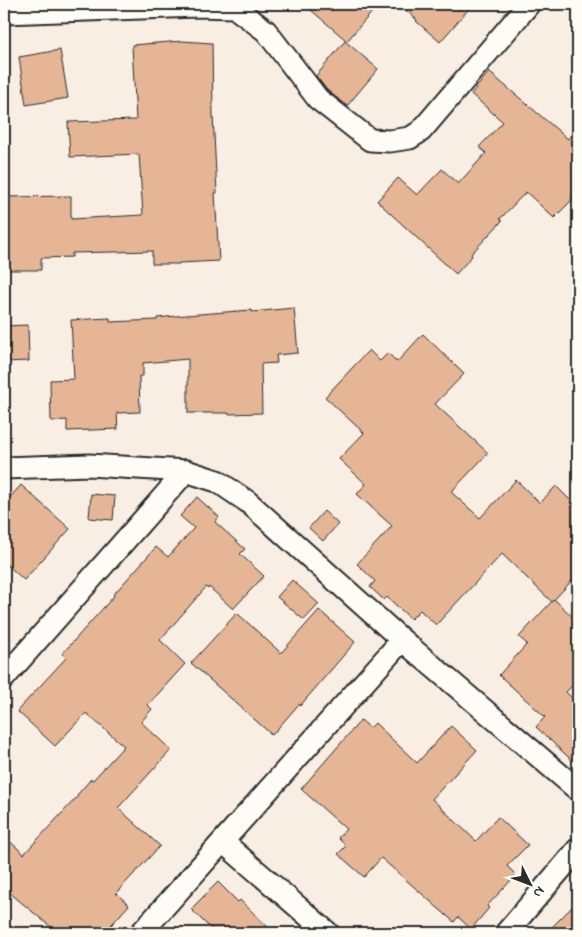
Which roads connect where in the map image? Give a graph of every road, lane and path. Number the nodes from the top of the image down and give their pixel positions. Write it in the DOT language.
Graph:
graph roads {
  1 [pos="529,4"];
  2 [pos="4,13"];
  3 [pos="4,468"];
  4 [pos="186,471"];
  5 [pos="402,640"];
  6 [pos="4,678"];
  7 [pos="578,790"];
  8 [pos="223,842"];
  9 [pos="578,849"];
  10 [pos="141,933"];
  11 [pos="328,933"];
  12 [pos="506,933"];
  1 -- 2 [label="street"];
  3 -- 4 [label="street"];
  4 -- 5 [label="street"];
  4 -- 6 [label="street"];
  5 -- 7 [label="street"];
  5 -- 8 [label="street"];
  8 -- 10 [label="street"];
  8 -- 11 [label="street"];
  9 -- 12 [label="street"];
}
